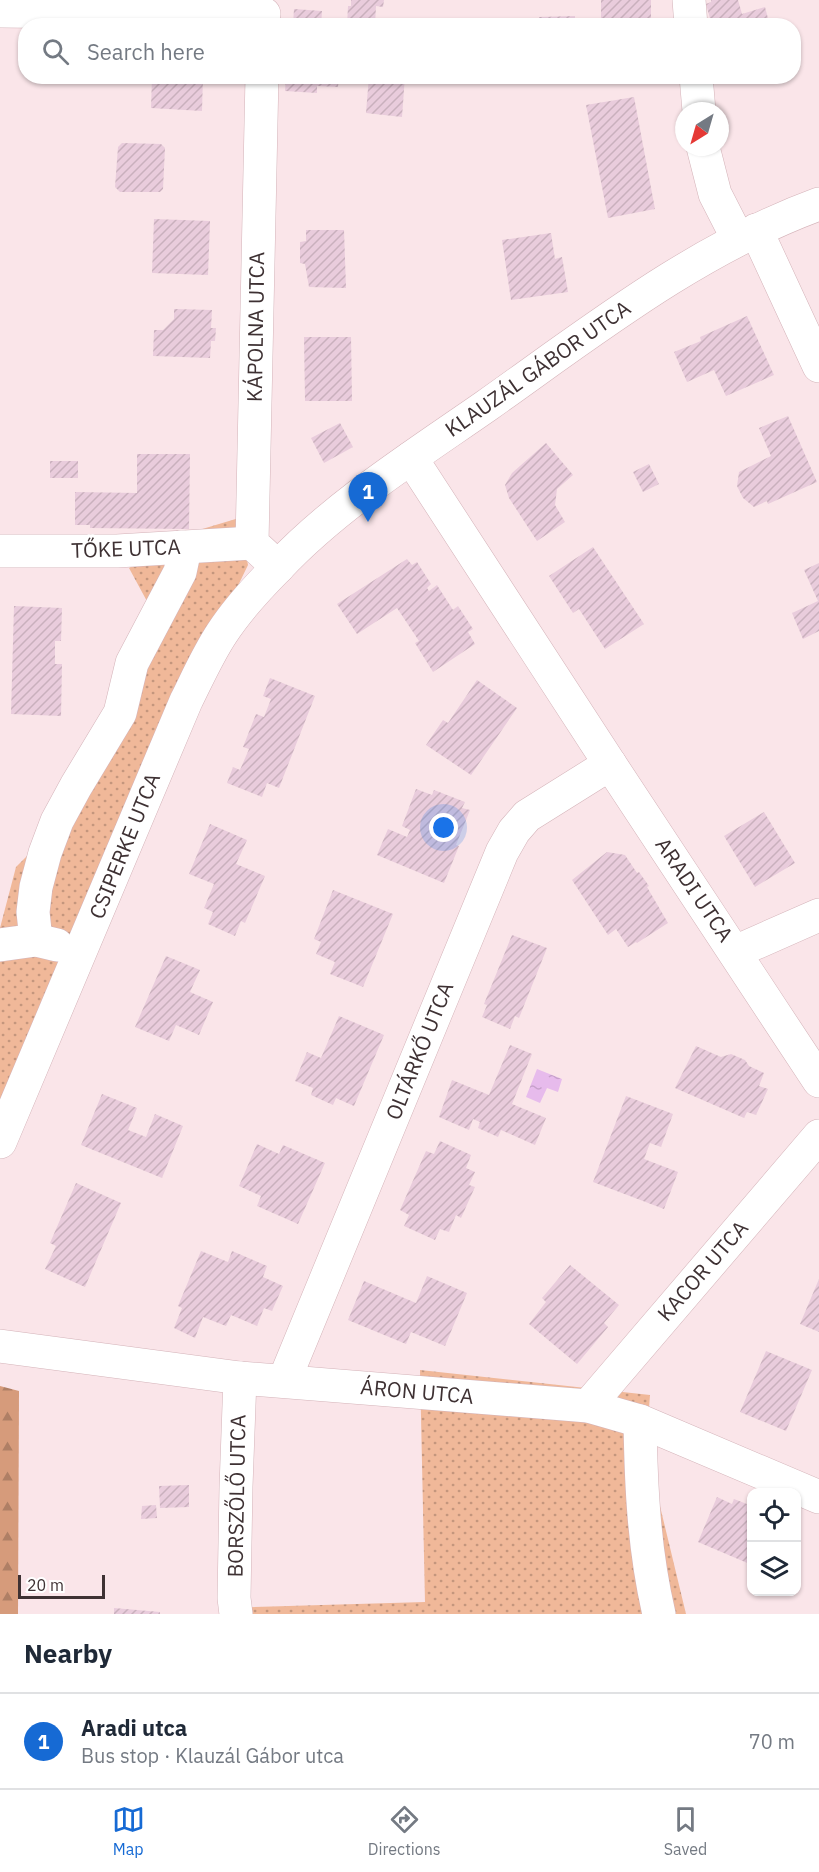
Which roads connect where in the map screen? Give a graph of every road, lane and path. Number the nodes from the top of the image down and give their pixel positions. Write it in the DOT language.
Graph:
graph roads {
  1 [pos="689,0"];
  2 [pos="0,11"];
  3 [pos="264,13"];
  4 [pos="690,18"];
  5 [pos="262,84"];
  6 [pos="697,84"];
  7 [pos="698,102"];
  8 [pos="705,156"];
  9 [pos="819,204"];
  10 [pos="747,234"];
  11 [pos="819,366"];
  12 [pos="411,458"];
  13 [pos="252,543"];
  14 [pos="181,547"];
  15 [pos="0,551"];
  16 [pos="278,567"];
  17 [pos="610,764"];
  18 [pos="819,915"];
  19 [pos="36,940"];
  20 [pos="0,945"];
  21 [pos="735,952"];
  22 [pos="80,956"];
  23 [pos="819,1081"];
  24 [pos="819,1136"];
  25 [pos="0,1142"];
  26 [pos="0,1346"];
  27 [pos="240,1378"];
  28 [pos="284,1381"];
  29 [pos="588,1406"];
  30 [pos="640,1421"];
  31 [pos="819,1497"];
  32 [pos="236,1614"];
  33 [pos="659,1614"];
  1 -- 4 [label="street"];
  2 -- 3 [label="street"];
  5 -- 13 [label="street, KÁPOLNA UTCA"];
  6 -- 7 [label="street"];
  8 -- 10 [label="street"];
  9 -- 10 [label="street, KLAUZÁL GÁBOR UTCA"];
  10 -- 11 [label="street"];
  10 -- 12 [label="street, KLAUZÁL GÁBOR UTCA"];
  12 -- 16 [label="street, KLAUZÁL GÁBOR UTCA"];
  12 -- 17 [label="street, ARADI UTCA"];
  13 -- 14 [label="street, TŐKE UTCA"];
  13 -- 16 [label="street"];
  14 -- 15 [label="street, TŐKE UTCA"];
  14 -- 19 [label="street"];
  16 -- 22 [label="street, CSIPERKE UTCA"];
  17 -- 21 [label="street, ARADI UTCA"];
  17 -- 28 [label="street, OLTÁRKŐ UTCA"];
  18 -- 21 [label="street"];
  19 -- 20 [label="street"];
  19 -- 22 [label="street"];
  21 -- 23 [label="street, ARADI UTCA"];
  22 -- 25 [label="street, CSIPERKE UTCA"];
  24 -- 29 [label="street, KACOR UTCA"];
  26 -- 27 [label="street, ÁRON UTCA"];
  27 -- 28 [label="street, ÁRON UTCA"];
  27 -- 32 [label="street, BORSZŐLŐ UTCA"];
  28 -- 29 [label="street, ÁRON UTCA"];
  29 -- 30 [label="street, ÁRON UTCA"];
  30 -- 31 [label="street, ÁRON UTCA"];
  30 -- 33 [label="street"];
}
